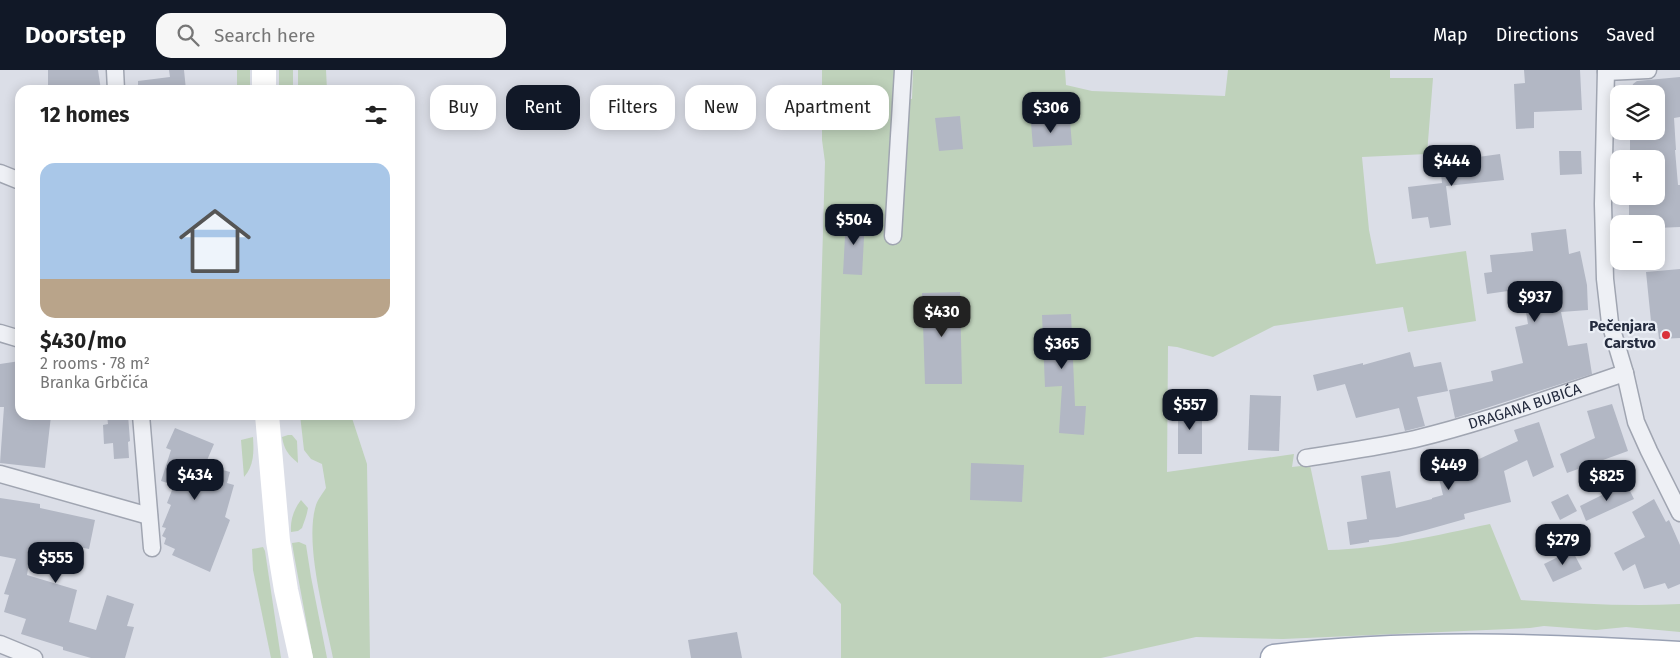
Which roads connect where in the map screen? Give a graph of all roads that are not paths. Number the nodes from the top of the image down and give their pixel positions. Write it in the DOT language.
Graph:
graph roads {
  1 [pos="115,70"];
  2 [pos="264,70"];
  3 [pos="903,70"];
  4 [pos="1648,70"];
  5 [pos="1606,71"];
  6 [pos="116,85"];
  7 [pos="264,85"];
  8 [pos="0,173"];
  9 [pos="15,179"];
  10 [pos="892,236"];
  11 [pos="0,333"];
  12 [pos="15,338"];
  13 [pos="1625,373"];
  14 [pos="141,420"];
  15 [pos="267,420"];
  16 [pos="1306,458"];
  17 [pos="0,474"];
  18 [pos="1680,513"];
  19 [pos="149,516"];
  20 [pos="152,548"];
  21 [pos="0,644"];
  22 [pos="1680,654"];
  23 [pos="34,658"];
  24 [pos="301,658"];
  25 [pos="1274,658"];
  1 -- 6 [label="street"];
  2 -- 7 [label="street"];
  3 -- 10 [label="street"];
  4 -- 5 [label="street"];
  5 -- 13 [label="street"];
  8 -- 9 [label="street"];
  11 -- 12 [label="street"];
  13 -- 16 [label="street, DRAGANA BUBIĆA"];
  13 -- 18 [label="street"];
  14 -- 19 [label="street"];
  15 -- 24 [label="street"];
  17 -- 19 [label="street"];
  19 -- 20 [label="street"];
  21 -- 23 [label="street"];
  22 -- 25 [label="main road"];
}
